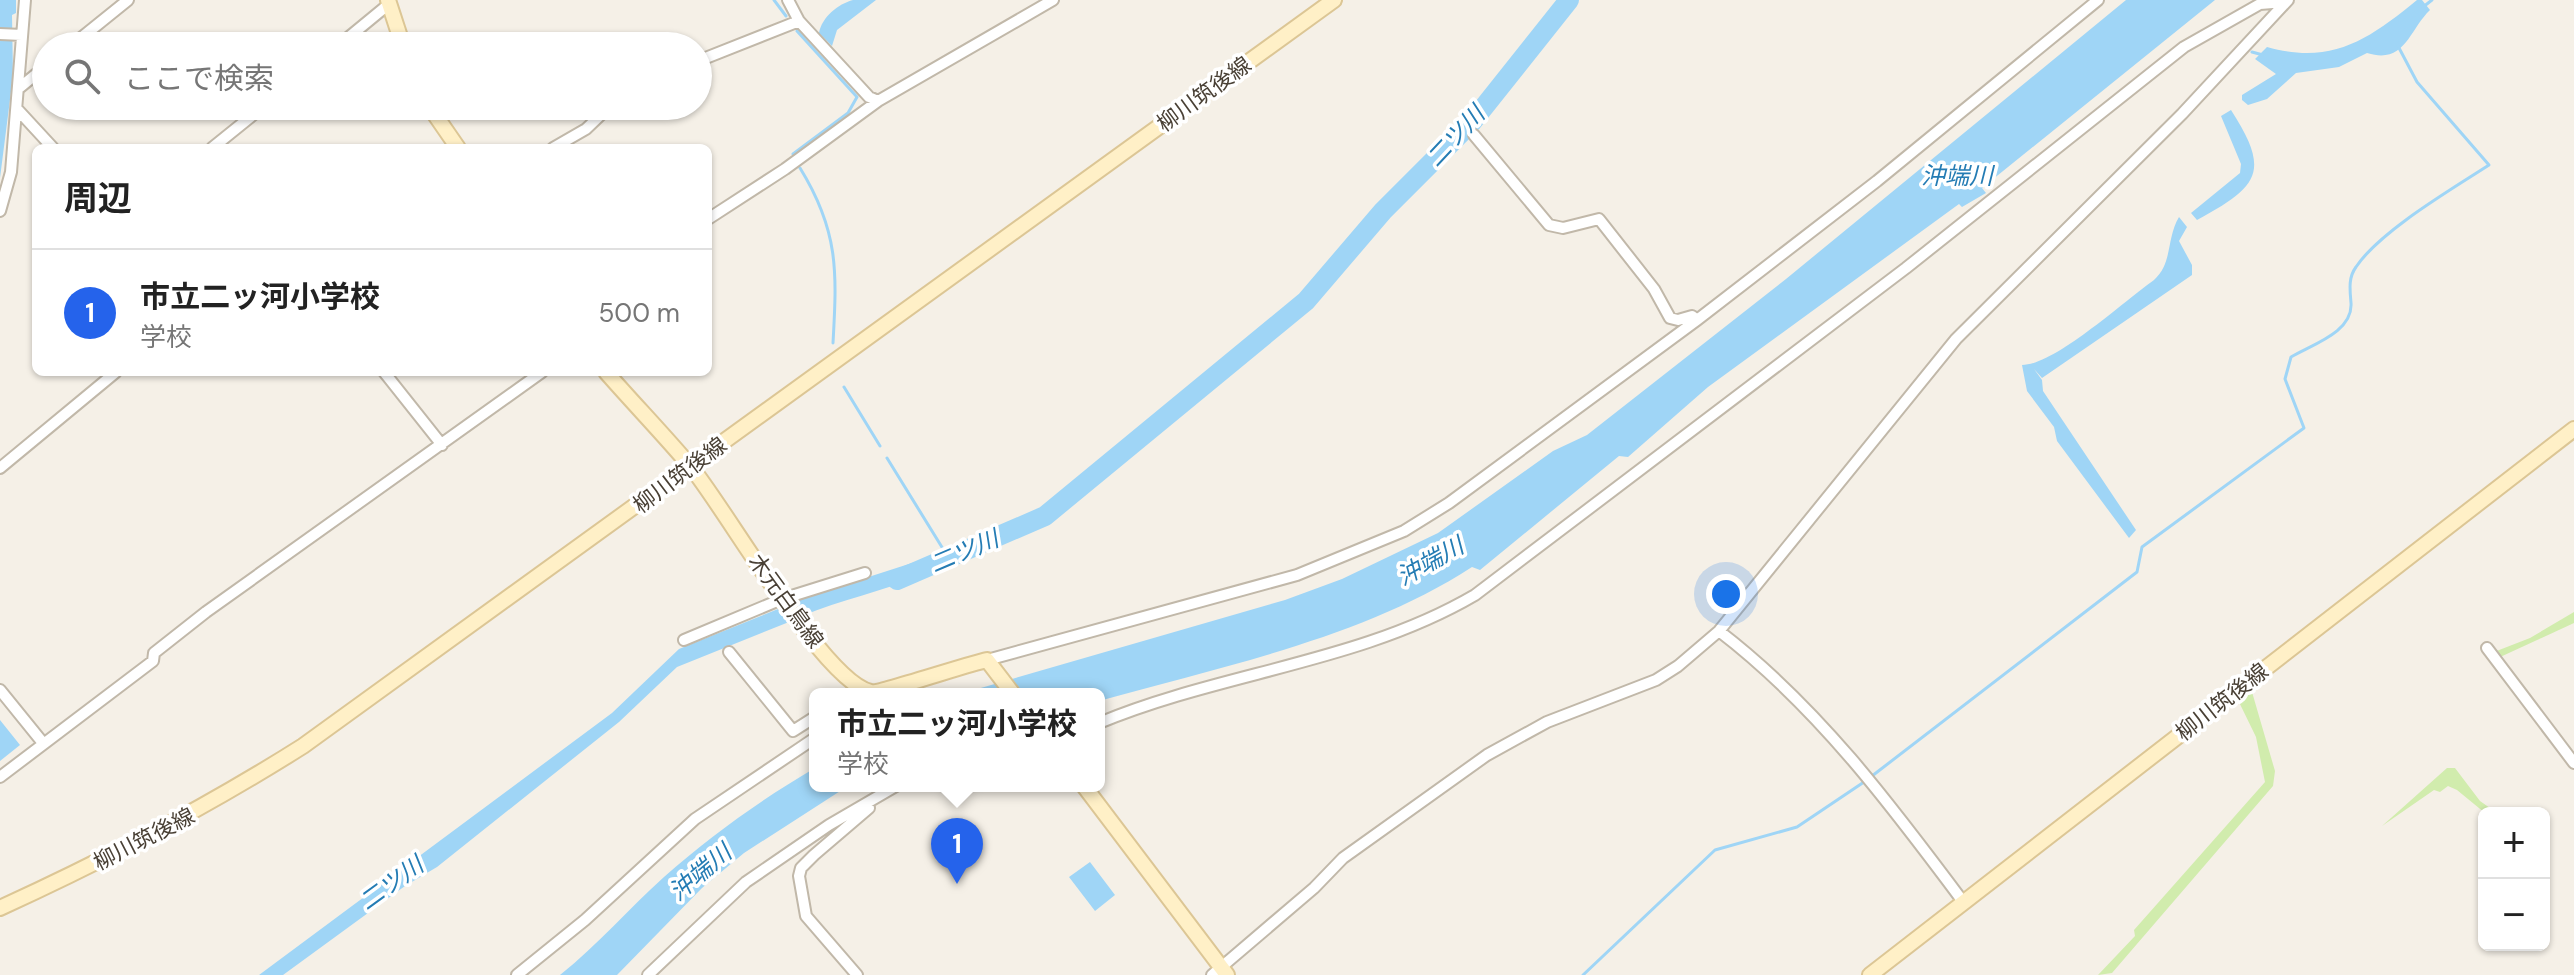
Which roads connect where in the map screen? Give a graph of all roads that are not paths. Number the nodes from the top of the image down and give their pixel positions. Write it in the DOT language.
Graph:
graph roads {
  1 [pos="25,0"];
  2 [pos="128,0"];
  3 [pos="788,0"];
  4 [pos="1053,0"];
  5 [pos="1334,0"];
  6 [pos="2098,0"];
  7 [pos="2287,1"];
  8 [pos="388,2"];
  9 [pos="799,21"];
  10 [pos="88,32"];
  11 [pos="354,32"];
  12 [pos="398,32"];
  13 [pos="0,34"];
  14 [pos="22,35"];
  15 [pos="712,55"];
  16 [pos="32,78"];
  17 [pos="18,89"];
  18 [pos="878,101"];
  19 [pos="17,109"];
  20 [pos="247,120"];
  21 [pos="439,120"];
  22 [pos="595,120"];
  23 [pos="1474,135"];
  24 [pos="49,144"];
  25 [pos="217,144"];
  26 [pos="455,144"];
  27 [pos="560,144"];
  28 [pos="0,211"];
  29 [pos="712,216"];
  30 [pos="1697,320"];
  31 [pos="111,376"];
  32 [pos="387,376"];
  33 [pos="537,376"];
  34 [pos="610,376"];
  35 [pos="2574,429"];
  36 [pos="442,445"];
  37 [pos="0,468"];
  38 [pos="691,468"];
  39 [pos="865,573"];
  40 [pos="782,600"];
  41 [pos="1719,631"];
  42 [pos="684,640"];
  43 [pos="2487,648"];
  44 [pos="729,652"];
  45 [pos="990,664"];
  46 [pos="852,688"];
  47 [pos="892,688"];
  48 [pos="1008,688"];
  49 [pos="0,690"];
  50 [pos="809,721"];
  51 [pos="1105,721"];
  52 [pos="809,742"];
  53 [pos="43,743"];
  54 [pos="2574,763"];
  55 [pos="0,777"];
  56 [pos="885,792"];
  57 [pos="887,792"];
  58 [pos="1088,792"];
  59 [pos="1964,903"];
  60 [pos="0,908"];
  61 [pos="1220,973"];
  62 [pos="517,975"];
  63 [pos="648,975"];
  64 [pos="857,975"];
  65 [pos="1870,975"];
  1 -- 14 [label="street"];
  2 -- 10 [label="street"];
  3 -- 9 [label="street"];
  4 -- 18 [label="street"];
  5 -- 38 [label="main road, 柳川筑後線"];
  6 -- 30 [label="street"];
  7 -- 41 [label="street"];
  7 -- 51 [label="street"];
  8 -- 11 [label="street"];
  8 -- 12 [label="main road"];
  9 -- 15 [label="street"];
  9 -- 18 [label="street"];
  13 -- 14 [label="street"];
  14 -- 17 [label="street"];
  16 -- 17 [label="street"];
  17 -- 19 [label="street"];
  18 -- 29 [label="street"];
  19 -- 24 [label="street"];
  19 -- 28 [label="street"];
  20 -- 25 [label="street"];
  21 -- 26 [label="main road"];
  22 -- 27 [label="street"];
  23 -- 30 [label="street"];
  30 -- 45 [label="street"];
  31 -- 37 [label="street"];
  32 -- 36 [label="street"];
  33 -- 36 [label="street"];
  34 -- 38 [label="main road, 木元白鳥線"];
  35 -- 59 [label="main road, 柳川筑後線"];
  36 -- 53 [label="street"];
  38 -- 40 [label="main road, 木元白鳥線"];
  38 -- 60 [label="main road, 柳川筑後線"];
  39 -- 40 [label="street"];
  40 -- 42 [label="street"];
  40 -- 46 [label="main road, 木元白鳥線"];
  41 -- 59 [label="street"];
  41 -- 61 [label="street"];
  43 -- 54 [label="street"];
  44 -- 50 [label="street"];
  45 -- 47 [label="main road, 木元白鳥線"];
  45 -- 48 [label="main road"];
  49 -- 53 [label="street"];
  52 -- 62 [label="street"];
  53 -- 55 [label="street"];
  56 -- 63 [label="street"];
  57 -- 64 [label="street"];
  58 -- 61 [label="main road"];
  59 -- 65 [label="main road, 柳川筑後線"];
}
